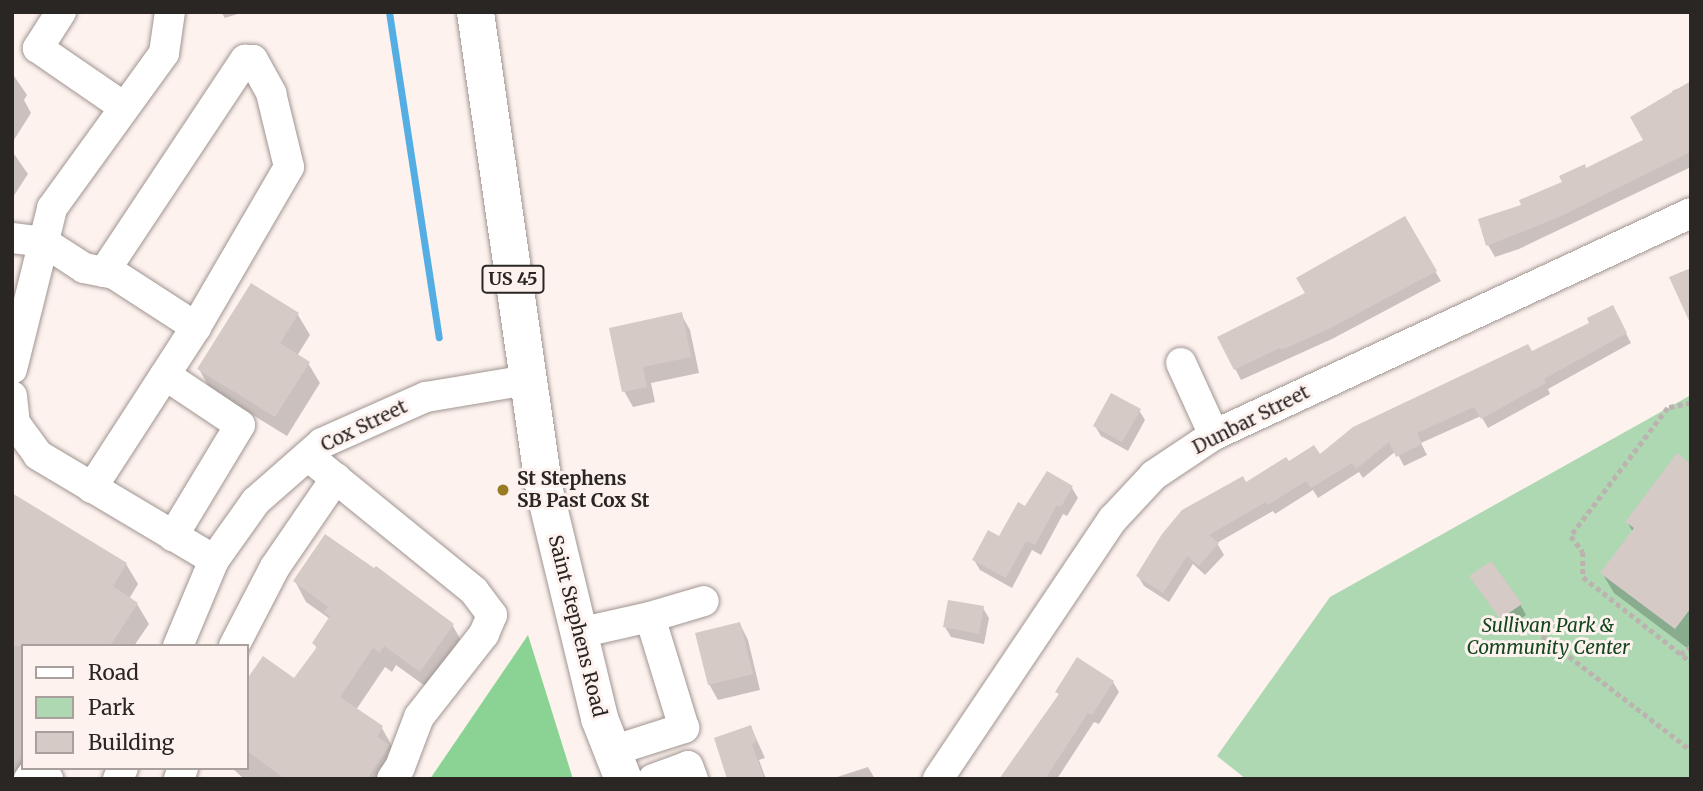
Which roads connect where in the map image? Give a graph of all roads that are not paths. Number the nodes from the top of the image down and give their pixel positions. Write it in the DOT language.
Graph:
graph roads {
  1 [pos="61,12"];
  2 [pos="170,12"];
  3 [pos="475,12"];
  4 [pos="124,107"];
  5 [pos="1691,213"];
  6 [pos="12,237"];
  7 [pos="44,242"];
  8 [pos="104,272"];
  9 [pos="196,327"];
  10 [pos="1181,363"];
  11 [pos="12,369"];
  12 [pos="165,375"];
  13 [pos="528,380"];
  14 [pos="13,414"];
  15 [pos="1214,435"];
  16 [pos="308,456"];
  17 [pos="336,478"];
  18 [pos="92,488"];
  19 [pos="173,536"];
  20 [pos="214,560"];
  21 [pos="704,601"];
  22 [pos="650,617"];
  23 [pos="579,633"];
  24 [pos="179,644"];
  25 [pos="235,644"];
  26 [pos="618,765"];
  27 [pos="30,779"];
  28 [pos="48,779"];
  29 [pos="391,779"];
  30 [pos="653,779"];
  31 [pos="693,779"];
  32 [pos="937,779"];
  1 -- 4 [label="street"];
  2 -- 4 [label="street"];
  3 -- 13 [label="main road, Saint Stephens Road / US 45"];
  4 -- 7 [label="street"];
  5 -- 15 [label="street, Dunbar Street"];
  6 -- 7 [label="street"];
  7 -- 8 [label="street"];
  7 -- 11 [label="street"];
  8 -- 9 [label="street"];
  8 -- 9 [label="street"];
  9 -- 12 [label="street"];
  10 -- 15 [label="street"];
  12 -- 18 [label="street"];
  12 -- 19 [label="street"];
  13 -- 16 [label="street, Cox Street"];
  13 -- 23 [label="main road, Saint Stephens Road / US 45"];
  14 -- 18 [label="street"];
  15 -- 32 [label="street, Dunbar Street"];
  16 -- 17 [label="street"];
  16 -- 20 [label="street, Cox Street"];
  17 -- 25 [label="street"];
  17 -- 29 [label="street"];
  18 -- 19 [label="street"];
  19 -- 20 [label="street"];
  20 -- 24 [label="street, Cox Street"];
  21 -- 22 [label="street"];
  22 -- 23 [label="street"];
  22 -- 26 [label="street"];
  23 -- 26 [label="main road, Saint Stephens Road / US 45"];
  27 -- 28 [label="street"];
  30 -- 31 [label="street"];
}
